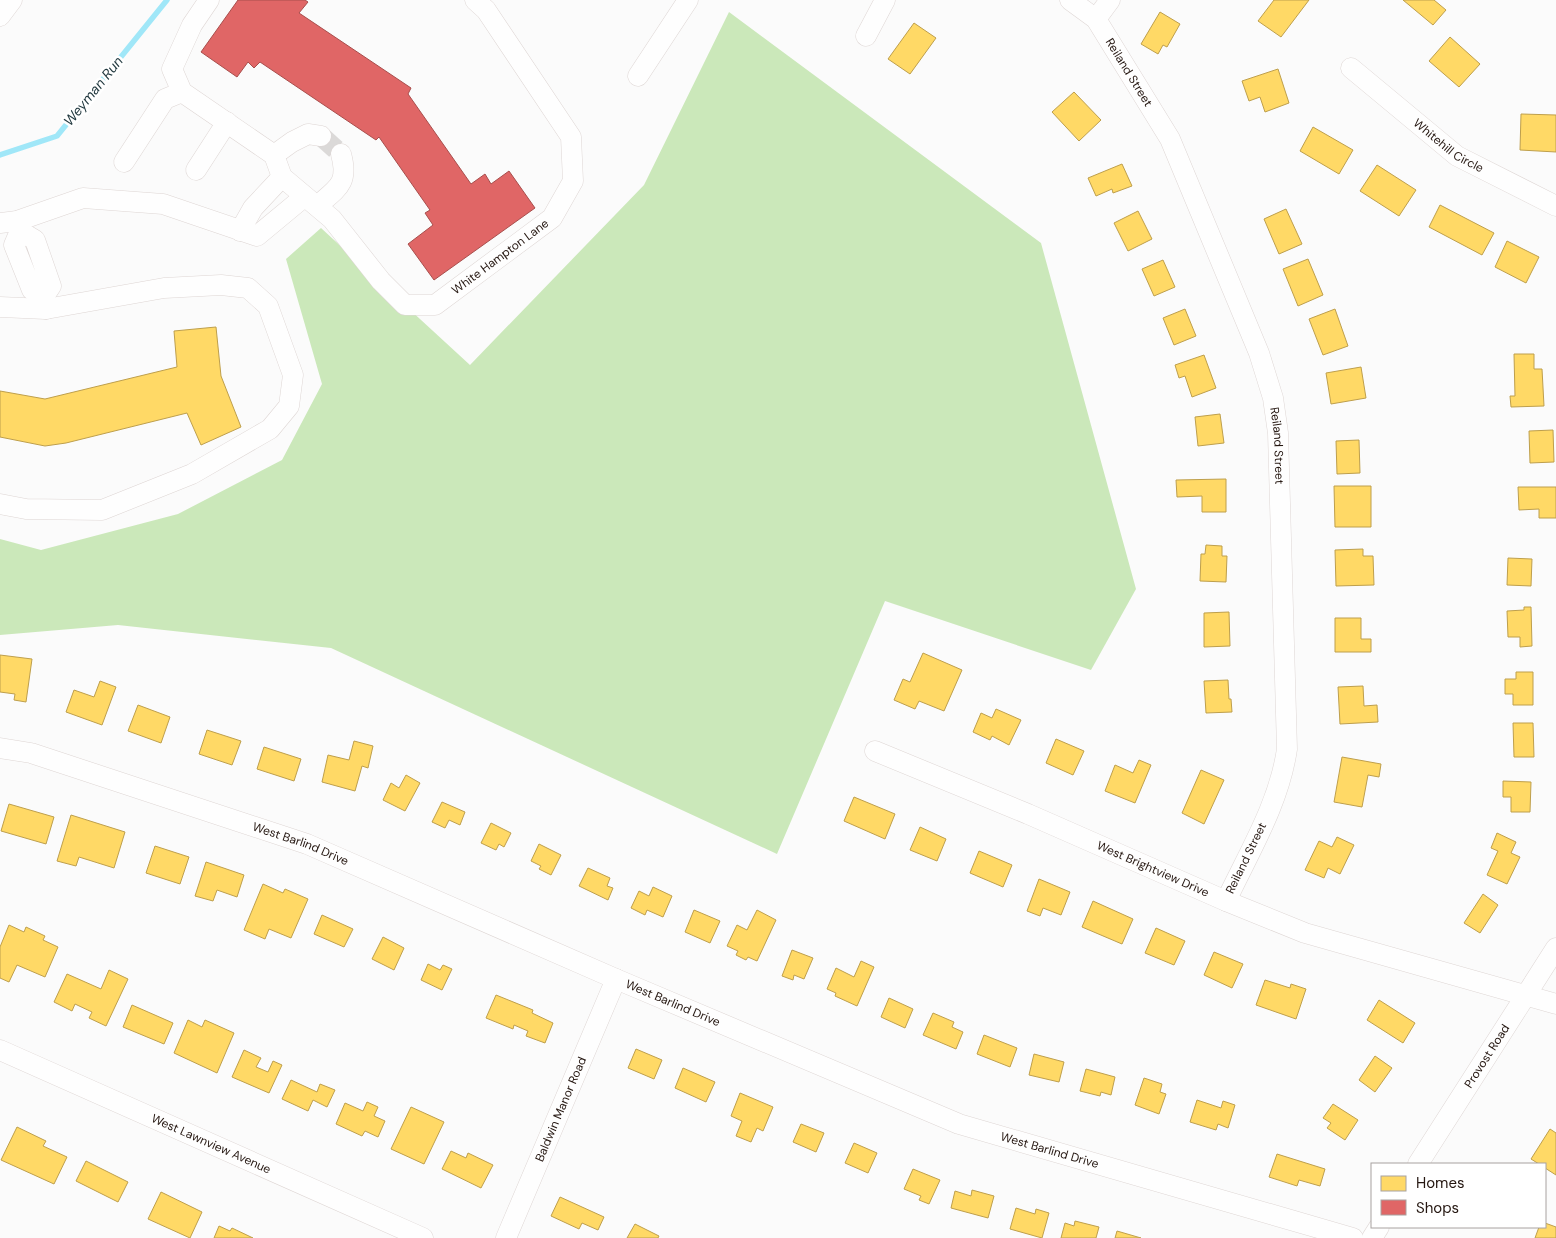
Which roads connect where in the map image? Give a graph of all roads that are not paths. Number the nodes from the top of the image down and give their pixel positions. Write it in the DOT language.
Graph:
graph roads {
  1 [pos="12,0"];
  2 [pos="209,0"];
  3 [pos="475,0"];
  4 [pos="688,0"];
  5 [pos="885,0"];
  6 [pos="1070,0"];
  7 [pos="1110,0"];
  8 [pos="0,16"];
  9 [pos="1096,19"];
  10 [pos="866,36"];
  11 [pos="1351,68"];
  12 [pos="638,76"];
  13 [pos="182,92"];
  14 [pos="227,122"];
  15 [pos="321,136"];
  16 [pos="341,154"];
  17 [pos="274,155"];
  18 [pos="124,162"];
  19 [pos="196,170"];
  20 [pos="282,177"];
  21 [pos="311,201"];
  22 [pos="1556,206"];
  23 [pos="12,225"];
  24 [pos="240,230"];
  25 [pos="45,304"];
  26 [pos="0,306"];
  27 [pos="0,504"];
  28 [pos="0,748"];
  29 [pos="875,751"];
  30 [pos="1226,901"];
  31 [pos="1556,948"];
  32 [pos="616,979"];
  33 [pos="1525,994"];
  34 [pos="1556,1004"];
  35 [pos="0,1050"];
  36 [pos="1419,1163"];
  37 [pos="423,1238"];
  38 [pos="506,1238"];
  39 [pos="1353,1238"];
  1 -- 8 [label="street"];
  2 -- 13 [label="street"];
  3 -- 21 [label="street, White Hampton Lane"];
  4 -- 12 [label="street"];
  5 -- 10 [label="street"];
  6 -- 9 [label="street, Reiland Street"];
  7 -- 9 [label="street"];
  9 -- 30 [label="street, Reiland Street"];
  11 -- 22 [label="street, Whitehill Circle"];
  13 -- 14 [label="street"];
  13 -- 18 [label="street"];
  14 -- 17 [label="street"];
  14 -- 19 [label="street"];
  15 -- 17 [label="street"];
  16 -- 21 [label="street"];
  17 -- 20 [label="street, White Hampton Lane"];
  20 -- 21 [label="street, White Hampton Lane"];
  20 -- 24 [label="street"];
  21 -- 24 [label="street"];
  23 -- 24 [label="street"];
  23 -- 25 [label="street"];
  25 -- 26 [label="street"];
  25 -- 27 [label="street"];
  28 -- 32 [label="street, West Barlind Drive"];
  29 -- 30 [label="street, West Brightview Drive"];
  30 -- 33 [label="street, West Brightview Drive"];
  31 -- 33 [label="street, Provost Road"];
  32 -- 38 [label="street, Baldwin Manor Road"];
  32 -- 39 [label="street, West Barlind Drive"];
  33 -- 34 [label="street, West Brightview Drive"];
  33 -- 36 [label="street, Provost Road"];
  35 -- 37 [label="street, West Lawnview Avenue"];
}
